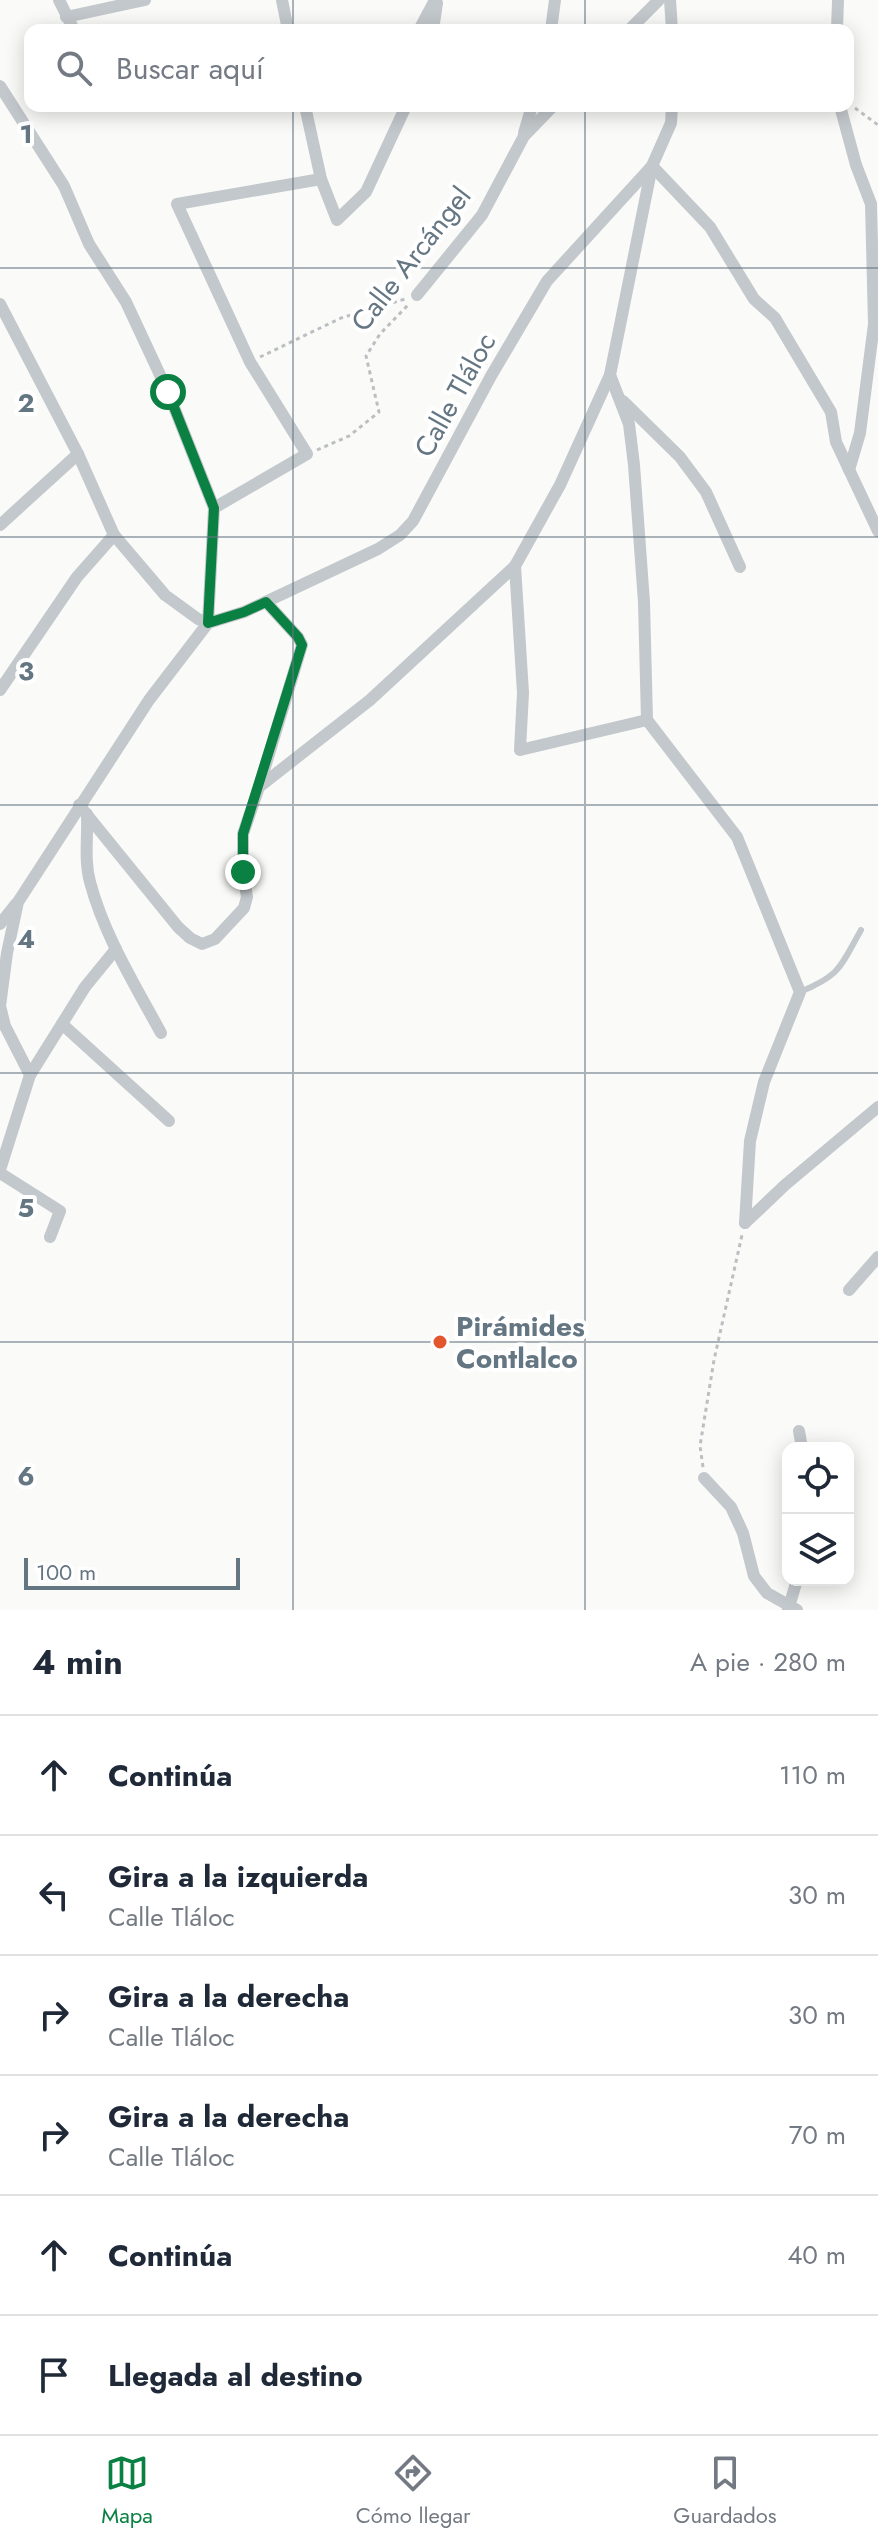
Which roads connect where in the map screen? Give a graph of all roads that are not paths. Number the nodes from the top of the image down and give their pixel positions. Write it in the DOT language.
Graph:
graph roads {
  1 [pos="59,0"];
  2 [pos="145,0"];
  3 [pos="282,0"];
  4 [pos="436,0"];
  5 [pos="555,0"];
  6 [pos="659,0"];
  7 [pos="670,0"];
  8 [pos="838,0"];
  9 [pos="66,17"];
  10 [pos="70,24"];
  11 [pos="287,24"];
  12 [pos="422,24"];
  13 [pos="434,24"];
  14 [pos="552,24"];
  15 [pos="635,24"];
  16 [pos="672,24"];
  17 [pos="837,24"];
  18 [pos="0,86"];
  19 [pos="306,112"];
  20 [pos="403,112"];
  21 [pos="530,112"];
  22 [pos="547,112"];
  23 [pos="672,112"];
  24 [pos="842,112"];
  25 [pos="524,136"];
  26 [pos="652,166"];
  27 [pos="321,179"];
  28 [pos="875,208"];
  29 [pos="417,295"];
  30 [pos="0,304"];
  31 [pos="876,326"];
  32 [pos="610,375"];
  33 [pos="622,400"];
  34 [pos="78,454"];
  35 [pos="849,470"];
  36 [pos="214,508"];
  37 [pos="0,525"];
  38 [pos="878,531"];
  39 [pos="114,535"];
  40 [pos="515,566"];
  41 [pos="740,567"];
  42 [pos="266,602"];
  43 [pos="208,623"];
  44 [pos="0,690"];
  45 [pos="647,720"];
  46 [pos="259,787"];
  47 [pos="83,810"];
  48 [pos="18,902"];
  49 [pos="0,924"];
  50 [pos="861,930"];
  51 [pos="116,949"];
  52 [pos="800,992"];
  53 [pos="62,1024"];
  54 [pos="161,1033"];
  55 [pos="30,1075"];
  56 [pos="878,1107"];
  57 [pos="169,1121"];
  58 [pos="0,1171"];
  59 [pos="50,1237"];
  60 [pos="878,1257"];
  61 [pos="849,1290"];
  62 [pos="799,1431"];
  63 [pos="801,1442"];
  64 [pos="704,1478"];
  65 [pos="796,1586"];
  66 [pos="792,1609"];
  1 -- 9 [label="street"];
  2 -- 9 [label="street"];
  3 -- 11 [label="street"];
  4 -- 12 [label="street"];
  4 -- 13 [label="street"];
  5 -- 14 [label="street"];
  6 -- 15 [label="street"];
  7 -- 16 [label="street"];
  8 -- 17 [label="street"];
  9 -- 10 [label="street"];
  18 -- 36 [label="street"];
  19 -- 27 [label="street"];
  20 -- 27 [label="street"];
  21 -- 25 [label="street"];
  22 -- 25 [label="street, Calle Arcángel"];
  23 -- 26 [label="street"];
  24 -- 28 [label="street"];
  25 -- 29 [label="street, Calle Arcángel"];
  26 -- 32 [label="street"];
  26 -- 35 [label="street"];
  26 -- 42 [label="street, Calle Tláloc"];
  27 -- 36 [label="street"];
  28 -- 31 [label="street"];
  30 -- 34 [label="street"];
  31 -- 35 [label="street"];
  32 -- 33 [label="street"];
  32 -- 40 [label="street"];
  33 -- 41 [label="street"];
  33 -- 45 [label="street"];
  34 -- 37 [label="street"];
  34 -- 39 [label="street"];
  35 -- 38 [label="street"];
  36 -- 43 [label="street"];
  39 -- 43 [label="street"];
  39 -- 44 [label="street"];
  40 -- 45 [label="street"];
  40 -- 46 [label="street"];
  42 -- 43 [label="street, Calle Tláloc"];
  42 -- 46 [label="street"];
  43 -- 47 [label="street"];
  45 -- 52 [label="street"];
  46 -- 47 [label="street"];
  47 -- 48 [label="street"];
  47 -- 51 [label="street"];
  48 -- 49 [label="street"];
  48 -- 55 [label="street"];
  50 -- 52 [label="lane"];
  51 -- 53 [label="street"];
  51 -- 54 [label="street"];
  52 -- 56 [label="street"];
  53 -- 55 [label="street"];
  53 -- 57 [label="street"];
  55 -- 58 [label="street"];
  58 -- 59 [label="street"];
  60 -- 61 [label="street"];
  62 -- 63 [label="street"];
  64 -- 66 [label="street"];
  65 -- 66 [label="street"];
}
